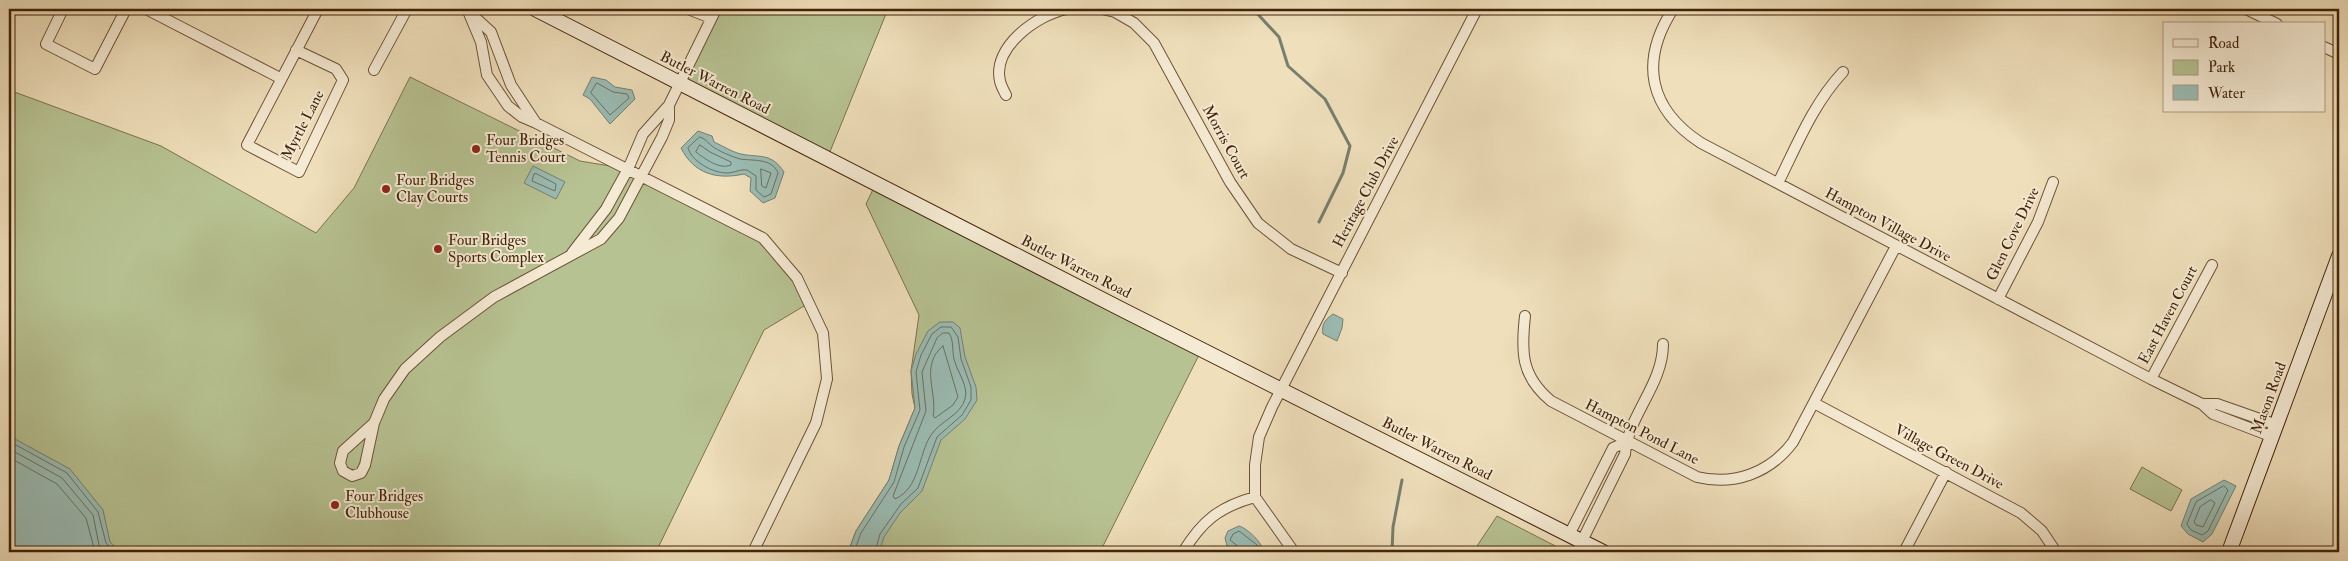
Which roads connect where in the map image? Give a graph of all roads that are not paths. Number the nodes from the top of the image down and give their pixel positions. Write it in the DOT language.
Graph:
graph roads {
  1 [pos="63,9"];
  2 [pos="126,9"];
  3 [pos="146,9"];
  4 [pos="318,9"];
  5 [pos="406,9"];
  6 [pos="535,9"];
  7 [pos="688,9"];
  8 [pos="1066,9"];
  9 [pos="1102,9"];
  10 [pos="1477,9"];
  11 [pos="1673,9"];
  12 [pos="2246,9"];
  13 [pos="465,10"];
  14 [pos="2265,13"];
  15 [pos="713,14"];
  16 [pos="2275,22"];
  17 [pos="2326,48"];
  18 [pos="296,50"];
  19 [pos="2339,54"];
  20 [pos="374,70"];
  21 [pos="1843,72"];
  22 [pos="280,78"];
  23 [pos="679,83"];
  24 [pos="1006,95"];
  25 [pos="669,104"];
  26 [pos="536,123"];
  27 [pos="628,169"];
  28 [pos="642,176"];
  29 [pos="2053,182"];
  30 [pos="1778,184"];
  31 [pos="1896,246"];
  32 [pos="2339,256"];
  33 [pos="569,258"];
  34 [pos="2212,265"];
  35 [pos="1342,273"];
  36 [pos="1998,299"];
  37 [pos="1525,316"];
  38 [pos="1664,344"];
  39 [pos="2151,379"];
  40 [pos="1282,389"];
  41 [pos="1814,403"];
  42 [pos="374,422"];
  43 [pos="2275,431"];
  44 [pos="1626,442"];
  45 [pos="1946,472"];
  46 [pos="1255,497"];
  47 [pos="1569,535"];
  48 [pos="1582,541"];
  49 [pos="753,552"];
  50 [pos="1183,552"];
  51 [pos="1294,552"];
  52 [pos="1603,552"];
  53 [pos="1904,552"];
  54 [pos="2056,552"];
  55 [pos="2230,552"];
  1 -- 2 [label="street"];
  3 -- 22 [label="street"];
  4 -- 18 [label="street, Myrtle Lane"];
  5 -- 20 [label="street"];
  6 -- 23 [label="main road, Butler Warren Road"];
  7 -- 15 [label="street"];
  8 -- 24 [label="street"];
  9 -- 35 [label="street, Morris Court"];
  10 -- 35 [label="street, Heritage Club Drive"];
  11 -- 30 [label="street, Hampton Village Drive"];
  12 -- 14 [label="street"];
  13 -- 26 [label="street"];
  13 -- 26 [label="street"];
  14 -- 16 [label="street"];
  15 -- 23 [label="street"];
  17 -- 19 [label="street"];
  18 -- 22 [label="street, Myrtle Lane"];
  18 -- 22 [label="street, Myrtle Lane"];
  21 -- 30 [label="street"];
  23 -- 25 [label="street"];
  23 -- 40 [label="main road, Butler Warren Road"];
  25 -- 27 [label="street"];
  25 -- 28 [label="street"];
  26 -- 27 [label="street"];
  27 -- 28 [label="street"];
  27 -- 33 [label="street"];
  28 -- 33 [label="street"];
  28 -- 49 [label="street"];
  29 -- 36 [label="street, Glen Cove Drive"];
  30 -- 31 [label="street, Hampton Village Drive"];
  31 -- 36 [label="street, Hampton Village Drive"];
  31 -- 41 [label="street, Hampton Pond Lane"];
  32 -- 43 [label="main road, Mason Road"];
  33 -- 42 [label="street"];
  34 -- 39 [label="street, East Haven Court"];
  35 -- 40 [label="street, Heritage Club Drive"];
  36 -- 39 [label="street, Hampton Village Drive"];
  37 -- 44 [label="street, Hampton Pond Lane"];
  38 -- 44 [label="street"];
  39 -- 43 [label="street, Hampton Village Drive"];
  40 -- 46 [label="street, Heritage Club Drive"];
  40 -- 47 [label="main road, Butler Warren Road"];
  41 -- 44 [label="street, Hampton Pond Lane"];
  41 -- 45 [label="street, Village Green Drive"];
  42 -- 42 [label="street"];
  43 -- 55 [label="main road, Mason Road"];
  44 -- 47 [label="street"];
  44 -- 48 [label="street"];
  45 -- 53 [label="street"];
  45 -- 54 [label="street, Village Green Drive"];
  46 -- 50 [label="street"];
  46 -- 51 [label="street"];
  47 -- 48 [label="main road, Butler Warren Road"];
  48 -- 52 [label="main road, Butler Warren Road"];
}
